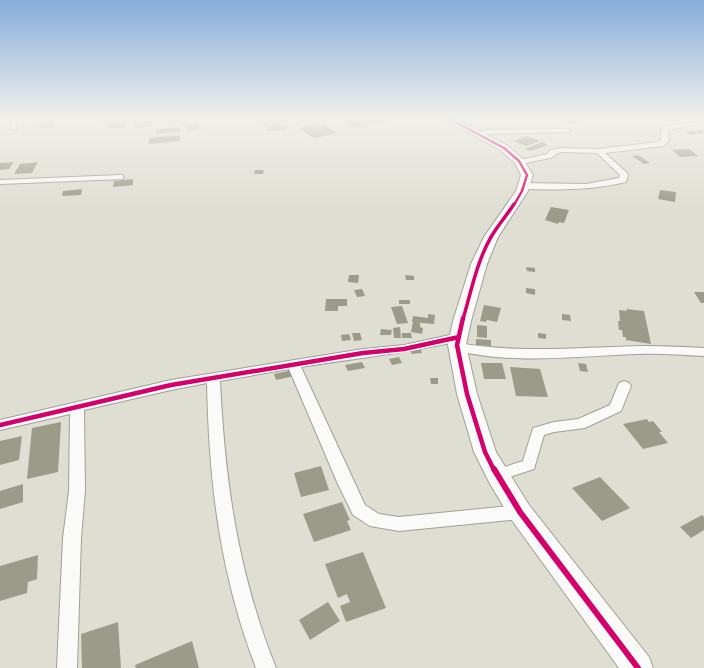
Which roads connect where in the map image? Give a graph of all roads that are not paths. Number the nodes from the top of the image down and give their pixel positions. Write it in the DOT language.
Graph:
graph roads {
  1 [pos="505,149"];
  2 [pos="606,149"];
  3 [pos="599,151"];
  4 [pos="520,162"];
  5 [pos="120,177"];
  6 [pos="0,182"];
  7 [pos="524,186"];
  8 [pos="459,342"];
  9 [pos="704,352"];
  10 [pos="294,365"];
  11 [pos="213,379"];
  12 [pos="624,386"];
  13 [pos="77,407"];
  14 [pos="0,425"];
  15 [pos="497,475"];
  16 [pos="520,512"];
  17 [pos="67,668"];
  18 [pos="266,668"];
  19 [pos="638,668"];
  1 -- 4 [label="street"];
  2 -- 3 [label="street"];
  3 -- 4 [label="street"];
  3 -- 7 [label="street"];
  4 -- 7 [label="street"];
  5 -- 6 [label="street"];
  7 -- 8 [label="street"];
  8 -- 9 [label="street"];
  8 -- 10 [label="street"];
  8 -- 15 [label="street"];
  10 -- 11 [label="street"];
  10 -- 16 [label="street"];
  11 -- 13 [label="street"];
  11 -- 18 [label="street"];
  12 -- 15 [label="street"];
  13 -- 14 [label="street"];
  13 -- 17 [label="street"];
  15 -- 16 [label="street"];
  16 -- 19 [label="street"];
}
